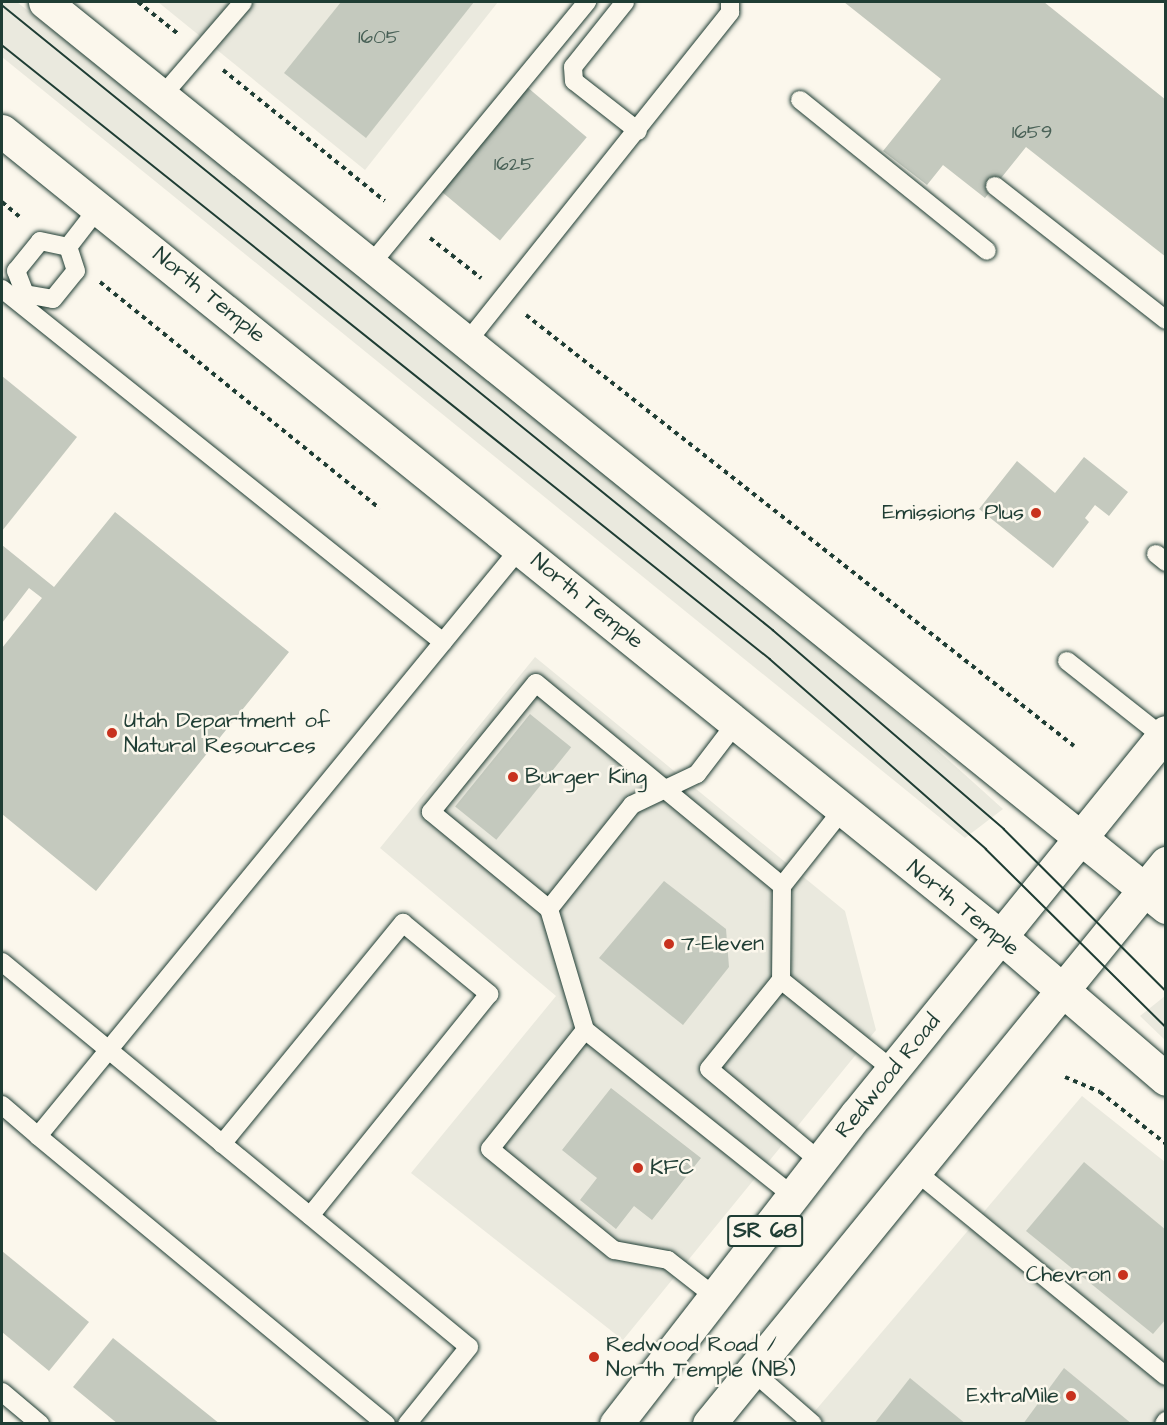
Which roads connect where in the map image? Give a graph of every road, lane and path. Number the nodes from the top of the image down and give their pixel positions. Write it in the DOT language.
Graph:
graph roads {
  1 [pos="46,2"];
  2 [pos="138,2"];
  3 [pos="243,2"];
  4 [pos="587,2"];
  5 [pos="625,2"];
  6 [pos="730,2"];
  7 [pos="201,52"];
  8 [pos="162,96"];
  9 [pos="800,100"];
  10 [pos="2,131"];
  11 [pos="638,131"];
  12 [pos="995,186"];
  13 [pos="2,202"];
  14 [pos="99,207"];
  15 [pos="408,219"];
  16 [pos="64,250"];
  17 [pos="987,251"];
  18 [pos="371,264"];
  19 [pos="2,290"];
  20 [pos="503,297"];
  21 [pos="22,299"];
  22 [pos="1166,320"];
  23 [pos="467,342"];
  24 [pos="380,508"];
  25 [pos="521,547"];
  26 [pos="443,642"];
  27 [pos="1067,661"];
  28 [pos="736,723"];
  29 [pos="1164,734"];
  30 [pos="1074,746"];
  31 [pos="665,788"];
  32 [pos="843,809"];
  33 [pos="1080,839"];
  34 [pos="1166,862"];
  35 [pos="782,885"];
  36 [pos="1155,898"];
  37 [pos="549,909"];
  38 [pos="1002,938"];
  39 [pos="2,962"];
  40 [pos="781,980"];
  41 [pos="1059,988"];
  42 [pos="585,1030"];
  43 [pos="108,1050"];
  44 [pos="893,1070"];
  45 [pos="1065,1077"];
  46 [pos="1166,1079"];
  47 [pos="2,1106"];
  48 [pos="38,1136"];
  49 [pos="222,1144"];
  50 [pos="1166,1144"];
  51 [pos="820,1161"];
  52 [pos="914,1170"];
  53 [pos="793,1196"];
  54 [pos="310,1216"];
  55 [pos="714,1296"];
  56 [pos="751,1370"];
  57 [pos="1162,1373"];
  58 [pos="2,1392"];
  59 [pos="40,1424"];
  60 [pos="386,1424"];
  61 [pos="407,1424"];
  62 [pos="616,1424"];
  63 [pos="709,1424"];
  64 [pos="813,1424"];
  1 -- 8 [label="main road"];
  2 -- 7 [label="path"];
  3 -- 7 [label="lane"];
  4 -- 15 [label="lane"];
  5 -- 11 [label="lane"];
  6 -- 11 [label="lane"];
  7 -- 8 [label="lane"];
  7 -- 15 [label="path"];
  8 -- 18 [label="main road"];
  9 -- 17 [label="lane"];
  10 -- 14 [label="main road, North Temple"];
  11 -- 20 [label="lane"];
  12 -- 22 [label="lane"];
  13 -- 16 [label="path"];
  14 -- 16 [label="lane"];
  14 -- 25 [label="main road, North Temple"];
  15 -- 18 [label="lane"];
  15 -- 20 [label="path"];
  16 -- 21 [label="lane"];
  16 -- 21 [label="lane"];
  16 -- 24 [label="path"];
  18 -- 23 [label="main road"];
  19 -- 21 [label="lane"];
  20 -- 23 [label="lane"];
  20 -- 30 [label="path"];
  21 -- 26 [label="lane"];
  23 -- 33 [label="main road"];
  25 -- 26 [label="lane"];
  25 -- 28 [label="main road, North Temple"];
  26 -- 43 [label="lane"];
  27 -- 29 [label="lane"];
  28 -- 31 [label="lane"];
  28 -- 32 [label="main road, North Temple"];
  29 -- 33 [label="main road, Redwood Road / SR 68"];
  31 -- 35 [label="lane"];
  31 -- 37 [label="lane"];
  31 -- 37 [label="lane"];
  32 -- 35 [label="lane"];
  32 -- 38 [label="main road, North Temple"];
  33 -- 36 [label="main road"];
  33 -- 38 [label="main road, Redwood Road / SR 68"];
  34 -- 36 [label="main road"];
  35 -- 40 [label="lane"];
  36 -- 41 [label="main road"];
  37 -- 42 [label="lane"];
  38 -- 41 [label="main road, North Temple"];
  38 -- 44 [label="main road, Redwood Road / SR 68"];
  39 -- 43 [label="lane"];
  40 -- 44 [label="lane"];
  40 -- 51 [label="lane"];
  41 -- 46 [label="main road, North Temple"];
  41 -- 52 [label="main road"];
  42 -- 53 [label="lane"];
  42 -- 55 [label="lane"];
  43 -- 48 [label="lane"];
  43 -- 49 [label="lane"];
  44 -- 51 [label="main road, Redwood Road / SR 68"];
  45 -- 50 [label="path"];
  47 -- 48 [label="lane"];
  48 -- 60 [label="lane"];
  49 -- 54 [label="lane"];
  49 -- 54 [label="lane"];
  51 -- 53 [label="main road, Redwood Road / SR 68"];
  52 -- 56 [label="main road"];
  52 -- 57 [label="lane"];
  53 -- 55 [label="main road, Redwood Road / SR 68"];
  54 -- 61 [label="lane"];
  55 -- 62 [label="main road, Redwood Road / SR 68"];
  56 -- 63 [label="main road"];
  56 -- 64 [label="lane"];
  58 -- 59 [label="lane"];
}
